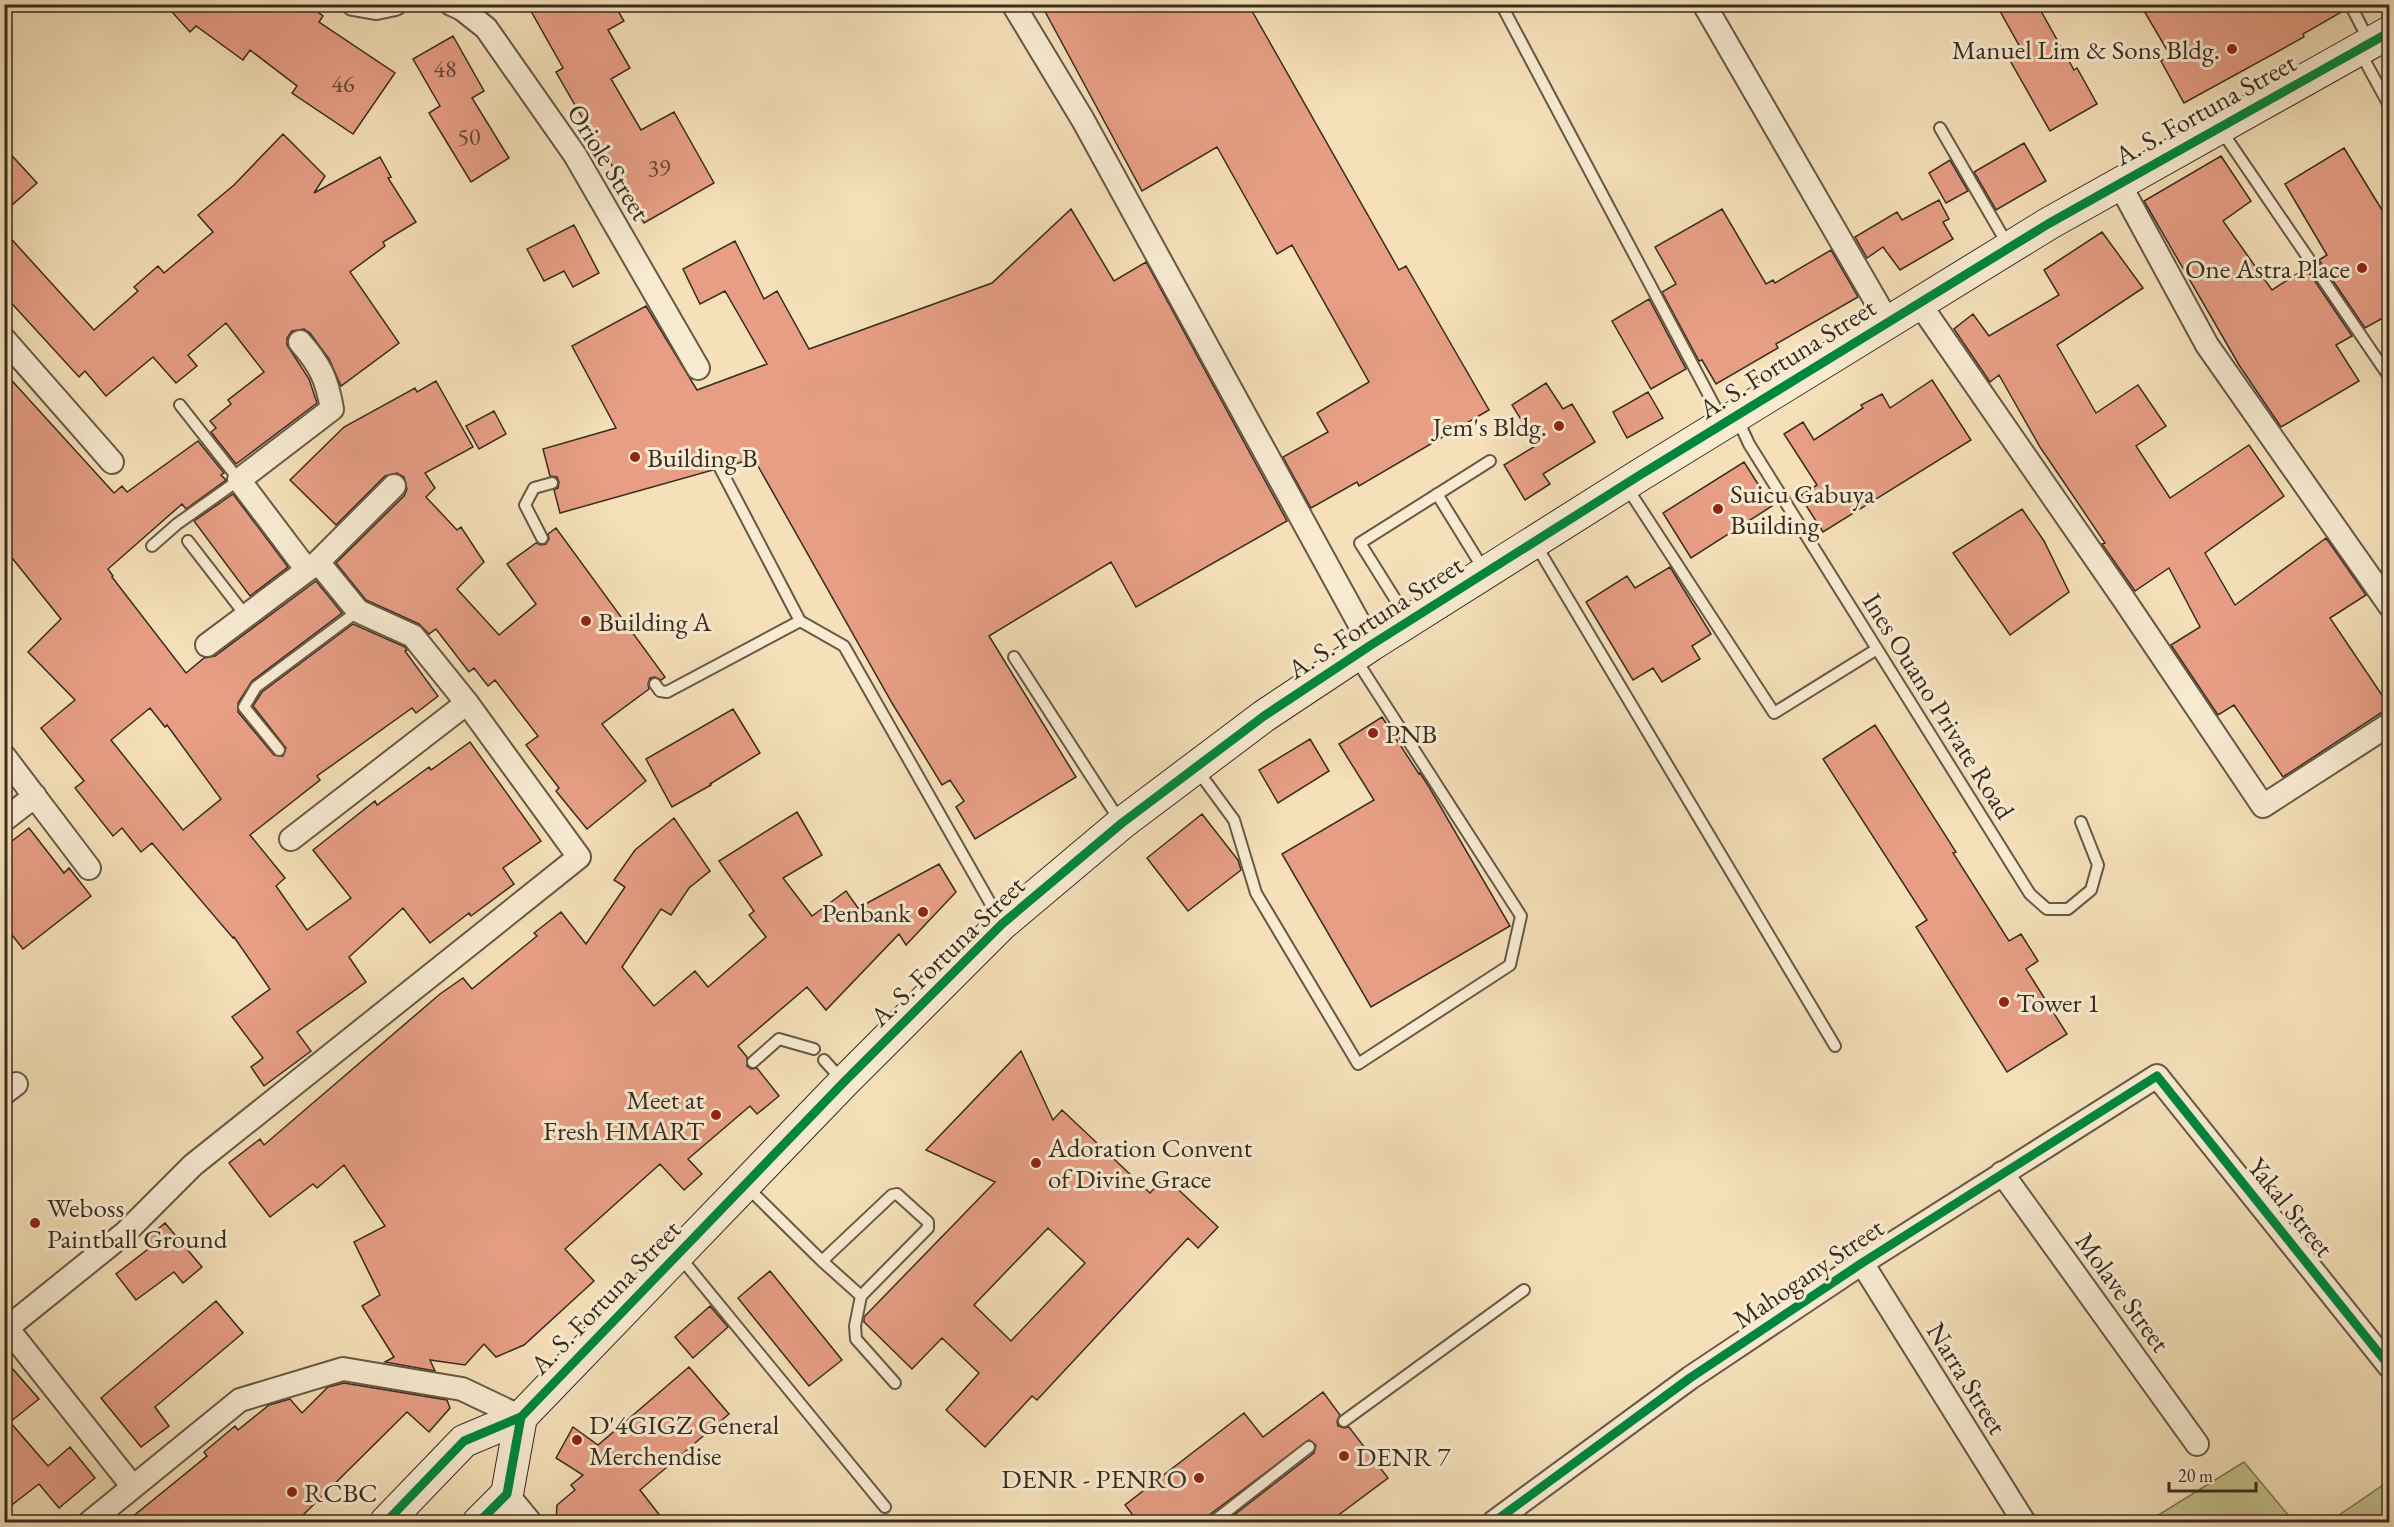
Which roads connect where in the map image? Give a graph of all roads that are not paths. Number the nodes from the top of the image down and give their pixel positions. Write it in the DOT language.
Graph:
graph roads {
  1 [pos="353,4"];
  2 [pos="395,4"];
  3 [pos="1013,4"];
  4 [pos="1501,4"];
  5 [pos="1704,4"];
  6 [pos="2350,4"];
  7 [pos="461,6"];
  8 [pos="2373,42"];
  9 [pos="2390,107"];
  10 [pos="2219,127"];
  11 [pos="1940,128"];
  12 [pos="2119,183"];
  13 [pos="2009,247"];
  14 [pos="1919,303"];
  15 [pos="1888,322"];
  16 [pos="4,339"];
  17 [pos="300,342"];
  18 [pos="698,368"];
  19 [pos="2390,378"];
  20 [pos="180,405"];
  21 [pos="1730,419"];
  22 [pos="1490,461"];
  23 [pos="112,462"];
  24 [pos="720,468"];
  25 [pos="239,480"];
  26 [pos="552,483"];
  27 [pos="1625,484"];
  28 [pos="394,486"];
  29 [pos="1437,494"];
  30 [pos="543,538"];
  31 [pos="188,541"];
  32 [pos="1534,542"];
  33 [pos="152,546"];
  34 [pos="312,566"];
  35 [pos="1486,573"];
  36 [pos="2390,606"];
  37 [pos="358,611"];
  38 [pos="246,616"];
  39 [pos="800,621"];
  40 [pos="1409,621"];
  41 [pos="207,645"];
  42 [pos="1877,649"];
  43 [pos="1363,651"];
  44 [pos="1014,657"];
  45 [pos="655,684"];
  46 [pos="467,703"];
  47 [pos="2390,724"];
  48 [pos="279,750"];
  49 [pos="4,756"];
  50 [pos="1196,768"];
  51 [pos="35,796"];
  52 [pos="4,820"];
  53 [pos="2080,822"];
  54 [pos="1122,824"];
  55 [pos="291,839"];
  56 [pos="89,867"];
  57 [pos="1002,924"];
  58 [pos="1835,1046"];
  59 [pos="814,1049"];
  60 [pos="753,1062"];
  61 [pos="2157,1076"];
  62 [pos="2002,1173"];
  63 [pos="745,1185"];
  64 [pos="678,1254"];
  65 [pos="822,1261"];
  66 [pos="1862,1263"];
  67 [pos="1524,1290"];
  68 [pos="861,1296"];
  69 [pos="6,1326"];
  70 [pos="2390,1367"];
  71 [pos="894,1383"];
  72 [pos="521,1417"];
  73 [pos="1344,1421"];
  74 [pos="2197,1444"];
  75 [pos="1309,1447"];
  76 [pos="134,1487"];
  77 [pos="507,1494"];
  78 [pos="885,1507"];
  79 [pos="90,1522"];
  80 [pos="386,1522"];
  81 [pos="479,1522"];
  82 [pos="530,1522"];
  83 [pos="1213,1522"];
  84 [pos="1494,1522"];
  85 [pos="2024,1522"];
  1 -- 2 [label="street"];
  3 -- 43 [label="street"];
  4 -- 21 [label="lane, Ines Ouano Private Road"];
  5 -- 15 [label="street"];
  6 -- 8 [label="lane"];
  7 -- 18 [label="street, Oriole Street"];
  8 -- 9 [label="lane"];
  8 -- 10 [label="main road, A. S. Fortuna Street"];
  10 -- 12 [label="main road, A. S. Fortuna Street"];
  10 -- 19 [label="lane"];
  11 -- 13 [label="lane"];
  12 -- 13 [label="main road, A. S. Fortuna Street"];
  12 -- 36 [label="street"];
  13 -- 14 [label="main road, A. S. Fortuna Street"];
  14 -- 15 [label="main road, A. S. Fortuna Street"];
  14 -- 47 [label="street"];
  15 -- 21 [label="main road, A. S. Fortuna Street"];
  16 -- 23 [label="street"];
  17 -- 25 [label="street"];
  20 -- 25 [label="lane"];
  21 -- 27 [label="main road, A. S. Fortuna Street"];
  21 -- 42 [label="lane, Ines Ouano Private Road"];
  22 -- 29 [label="lane"];
  24 -- 39 [label="lane"];
  25 -- 33 [label="lane"];
  25 -- 34 [label="street"];
  26 -- 30 [label="lane"];
  27 -- 32 [label="main road, A. S. Fortuna Street"];
  27 -- 42 [label="lane"];
  28 -- 34 [label="street"];
  29 -- 35 [label="lane"];
  29 -- 40 [label="lane"];
  31 -- 38 [label="lane"];
  32 -- 35 [label="main road, A. S. Fortuna Street"];
  32 -- 58 [label="lane"];
  34 -- 37 [label="street"];
  34 -- 38 [label="street"];
  35 -- 40 [label="main road, A. S. Fortuna Street"];
  37 -- 46 [label="street"];
  37 -- 48 [label="lane"];
  38 -- 41 [label="street"];
  39 -- 45 [label="lane"];
  39 -- 57 [label="lane"];
  40 -- 43 [label="main road, A. S. Fortuna Street"];
  42 -- 53 [label="lane, Ines Ouano Private Road"];
  43 -- 50 [label="main road, A. S. Fortuna Street"];
  43 -- 50 [label="lane"];
  44 -- 54 [label="lane"];
  46 -- 55 [label="street"];
  46 -- 69 [label="street"];
  49 -- 51 [label="street"];
  50 -- 54 [label="main road, A. S. Fortuna Street"];
  51 -- 52 [label="street"];
  51 -- 56 [label="street"];
  54 -- 57 [label="main road, A. S. Fortuna Street"];
  57 -- 63 [label="main road, A. S. Fortuna Street"];
  59 -- 60 [label="lane"];
  61 -- 62 [label="street, Mahogany Street"];
  61 -- 70 [label="street, Yakal Street"];
  62 -- 66 [label="street, Mahogany Street"];
  62 -- 74 [label="street, Molave Street"];
  63 -- 64 [label="main road, A. S. Fortuna Street"];
  63 -- 65 [label="lane"];
  64 -- 72 [label="main road, A. S. Fortuna Street"];
  64 -- 78 [label="lane"];
  65 -- 68 [label="lane"];
  65 -- 68 [label="lane"];
  66 -- 84 [label="street, Mahogany Street"];
  66 -- 85 [label="street, Narra Street"];
  67 -- 73 [label="lane"];
  68 -- 71 [label="lane"];
  69 -- 76 [label="street"];
  72 -- 76 [label="street"];
  72 -- 77 [label="main road"];
  72 -- 80 [label="main road, A. S. Fortuna Street"];
  75 -- 83 [label="lane"];
  76 -- 79 [label="street"];
  77 -- 81 [label="main road"];
  77 -- 82 [label="street"];
}
